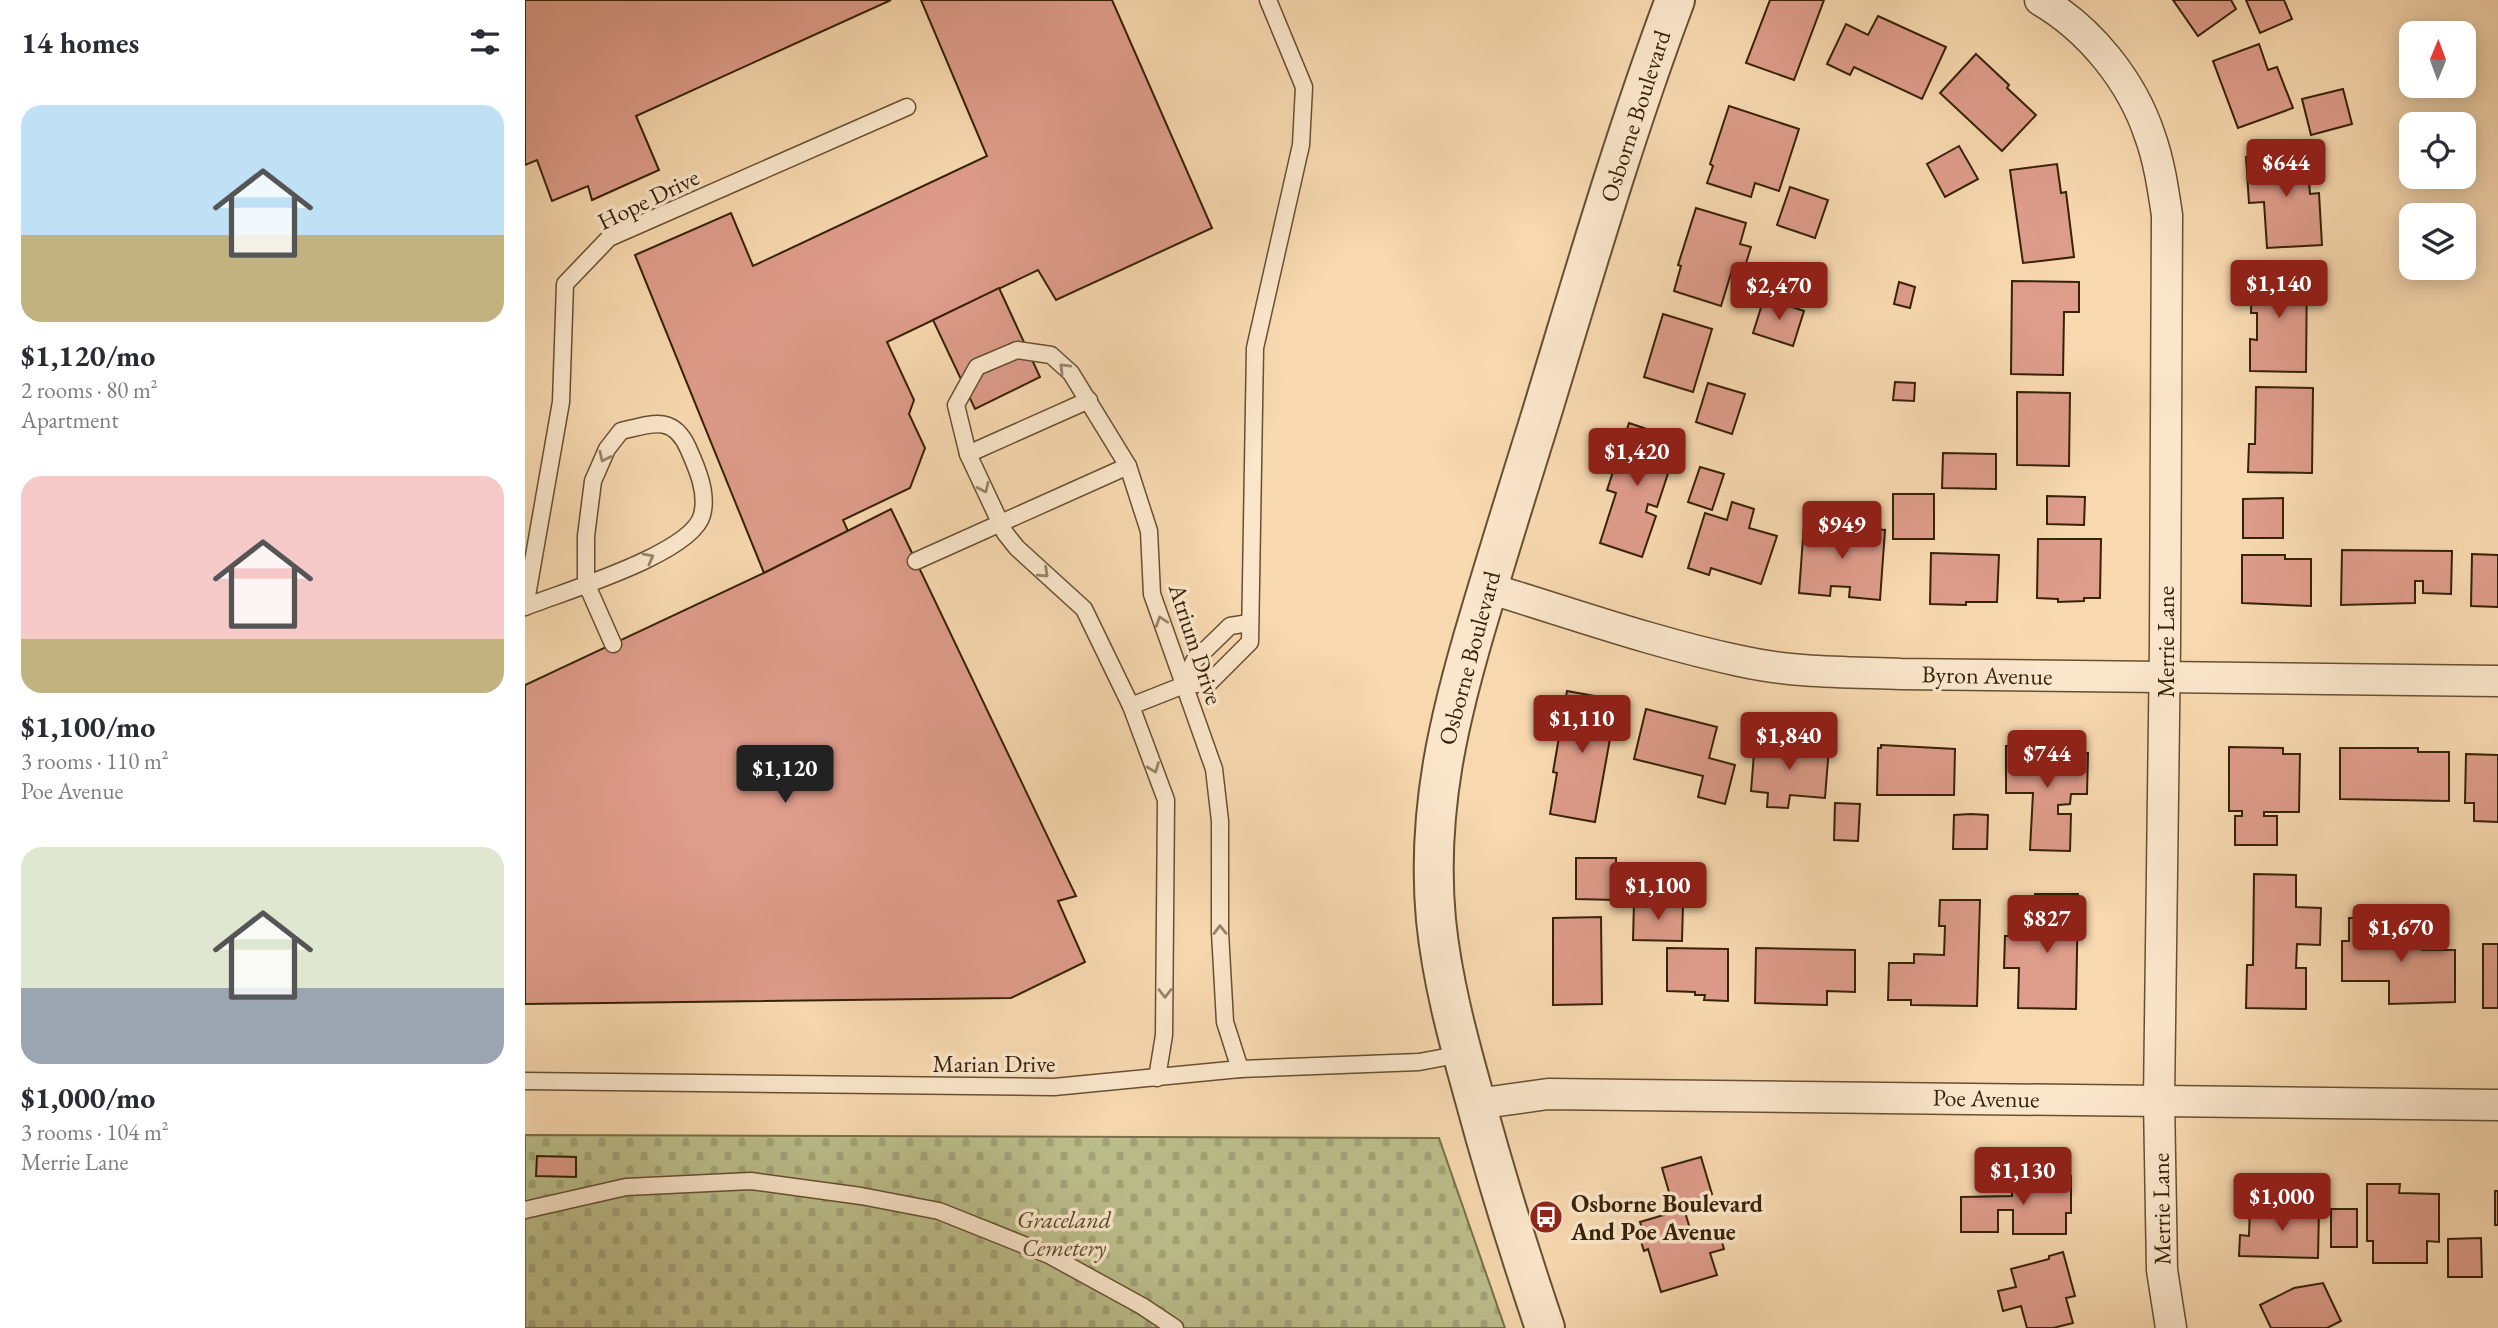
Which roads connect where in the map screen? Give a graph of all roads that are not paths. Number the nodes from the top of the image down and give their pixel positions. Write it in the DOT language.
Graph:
graph roads {
  1 [pos="1268,0"];
  2 [pos="1675,0"];
  3 [pos="2040,0"];
  4 [pos="907,107"];
  5 [pos="1089,400"];
  6 [pos="968,454"];
  7 [pos="1128,466"];
  8 [pos="999,522"];
  9 [pos="916,561"];
  10 [pos="586,583"];
  11 [pos="1487,588"];
  12 [pos="525,607"];
  13 [pos="1249,623"];
  14 [pos="613,644"];
  15 [pos="2165,678"];
  16 [pos="2498,681"];
  17 [pos="1184,685"];
  18 [pos="1131,706"];
  19 [pos="1462,1054"];
  20 [pos="1240,1069"];
  21 [pos="1157,1077"];
  22 [pos="525,1081"];
  23 [pos="2159,1100"];
  24 [pos="1476,1104"];
  25 [pos="2498,1105"];
  26 [pos="525,1210"];
  27 [pos="1175,1328"];
  28 [pos="1545,1328"];
  29 [pos="2171,1328"];
  1 -- 13 [label="lane"];
  2 -- 11 [label="street, Osborne Boulevard"];
  3 -- 15 [label="street, Merrie Lane"];
  4 -- 12 [label="lane, Hope Drive"];
  5 -- 6 [label="lane"];
  5 -- 6 [label="lane, Atrium Drive, one-way"];
  5 -- 7 [label="lane, Atrium Drive"];
  6 -- 8 [label="lane, Atrium Drive, one-way"];
  7 -- 8 [label="lane"];
  17 -- 7 [label="lane, Atrium Drive, one-way"];
  8 -- 9 [label="lane"];
  8 -- 18 [label="lane, Atrium Drive, one-way"];
  10 -- 10 [label="lane, one-way"];
  10 -- 12 [label="lane"];
  10 -- 14 [label="lane"];
  11 -- 15 [label="street, Byron Avenue"];
  11 -- 19 [label="street, Osborne Boulevard"];
  13 -- 17 [label="lane"];
  13 -- 17 [label="lane"];
  15 -- 16 [label="street, Byron Avenue"];
  15 -- 23 [label="street, Merrie Lane"];
  17 -- 18 [label="lane"];
  20 -- 17 [label="lane, Atrium Drive, one-way"];
  18 -- 21 [label="lane, Atrium Drive, one-way"];
  19 -- 20 [label="lane, Marian Drive"];
  19 -- 24 [label="street, Osborne Boulevard"];
  20 -- 21 [label="lane, Marian Drive"];
  21 -- 22 [label="lane, Marian Drive"];
  23 -- 24 [label="street, Poe Avenue"];
  23 -- 25 [label="street, Poe Avenue"];
  23 -- 29 [label="street, Merrie Lane"];
  24 -- 28 [label="street, Osborne Boulevard"];
  26 -- 27 [label="lane"];
}
